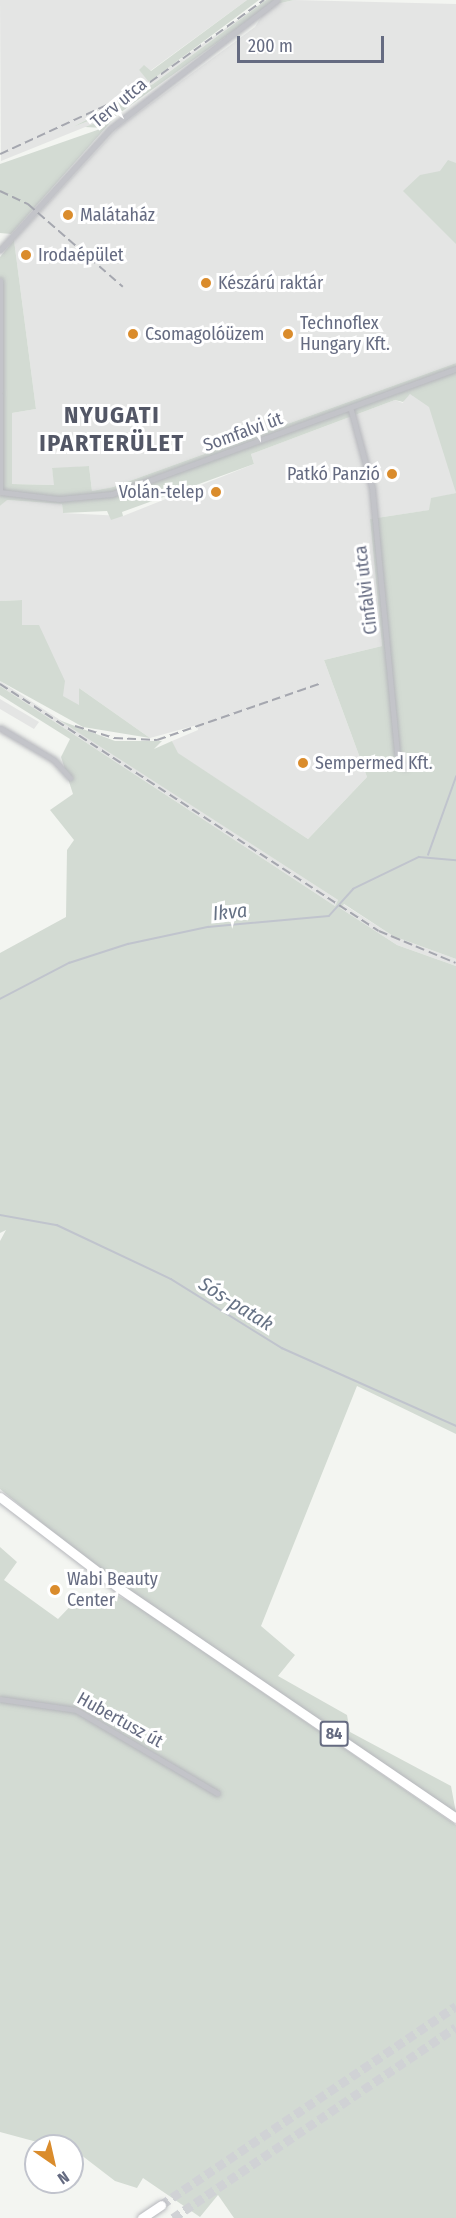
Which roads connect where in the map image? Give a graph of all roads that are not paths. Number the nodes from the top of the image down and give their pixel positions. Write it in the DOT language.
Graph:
graph roads {
  1 [pos="277,0"];
  2 [pos="0,250"];
  3 [pos="0,280"];
  4 [pos="456,369"];
  5 [pos="0,392"];
  6 [pos="351,410"];
  7 [pos="0,492"];
  8 [pos="0,728"];
  9 [pos="405,767"];
  10 [pos="70,778"];
  11 [pos="0,1497"];
  12 [pos="0,1699"];
  13 [pos="217,1793"];
  14 [pos="456,1818"];
  15 [pos="161,2205"];
  16 [pos="142,2218"];
  1 -- 2 [label="street, Terv utca"];
  3 -- 5 [label="street"];
  4 -- 6 [label="street, Somfalvi út"];
  5 -- 7 [label="street"];
  6 -- 7 [label="street, Somfalvi út"];
  6 -- 9 [label="street, Cinfalvi utca"];
  8 -- 10 [label="street"];
  11 -- 14 [label="main road, 84"];
  12 -- 13 [label="street, Hubertusz út"];
  15 -- 16 [label="main road"];
}
